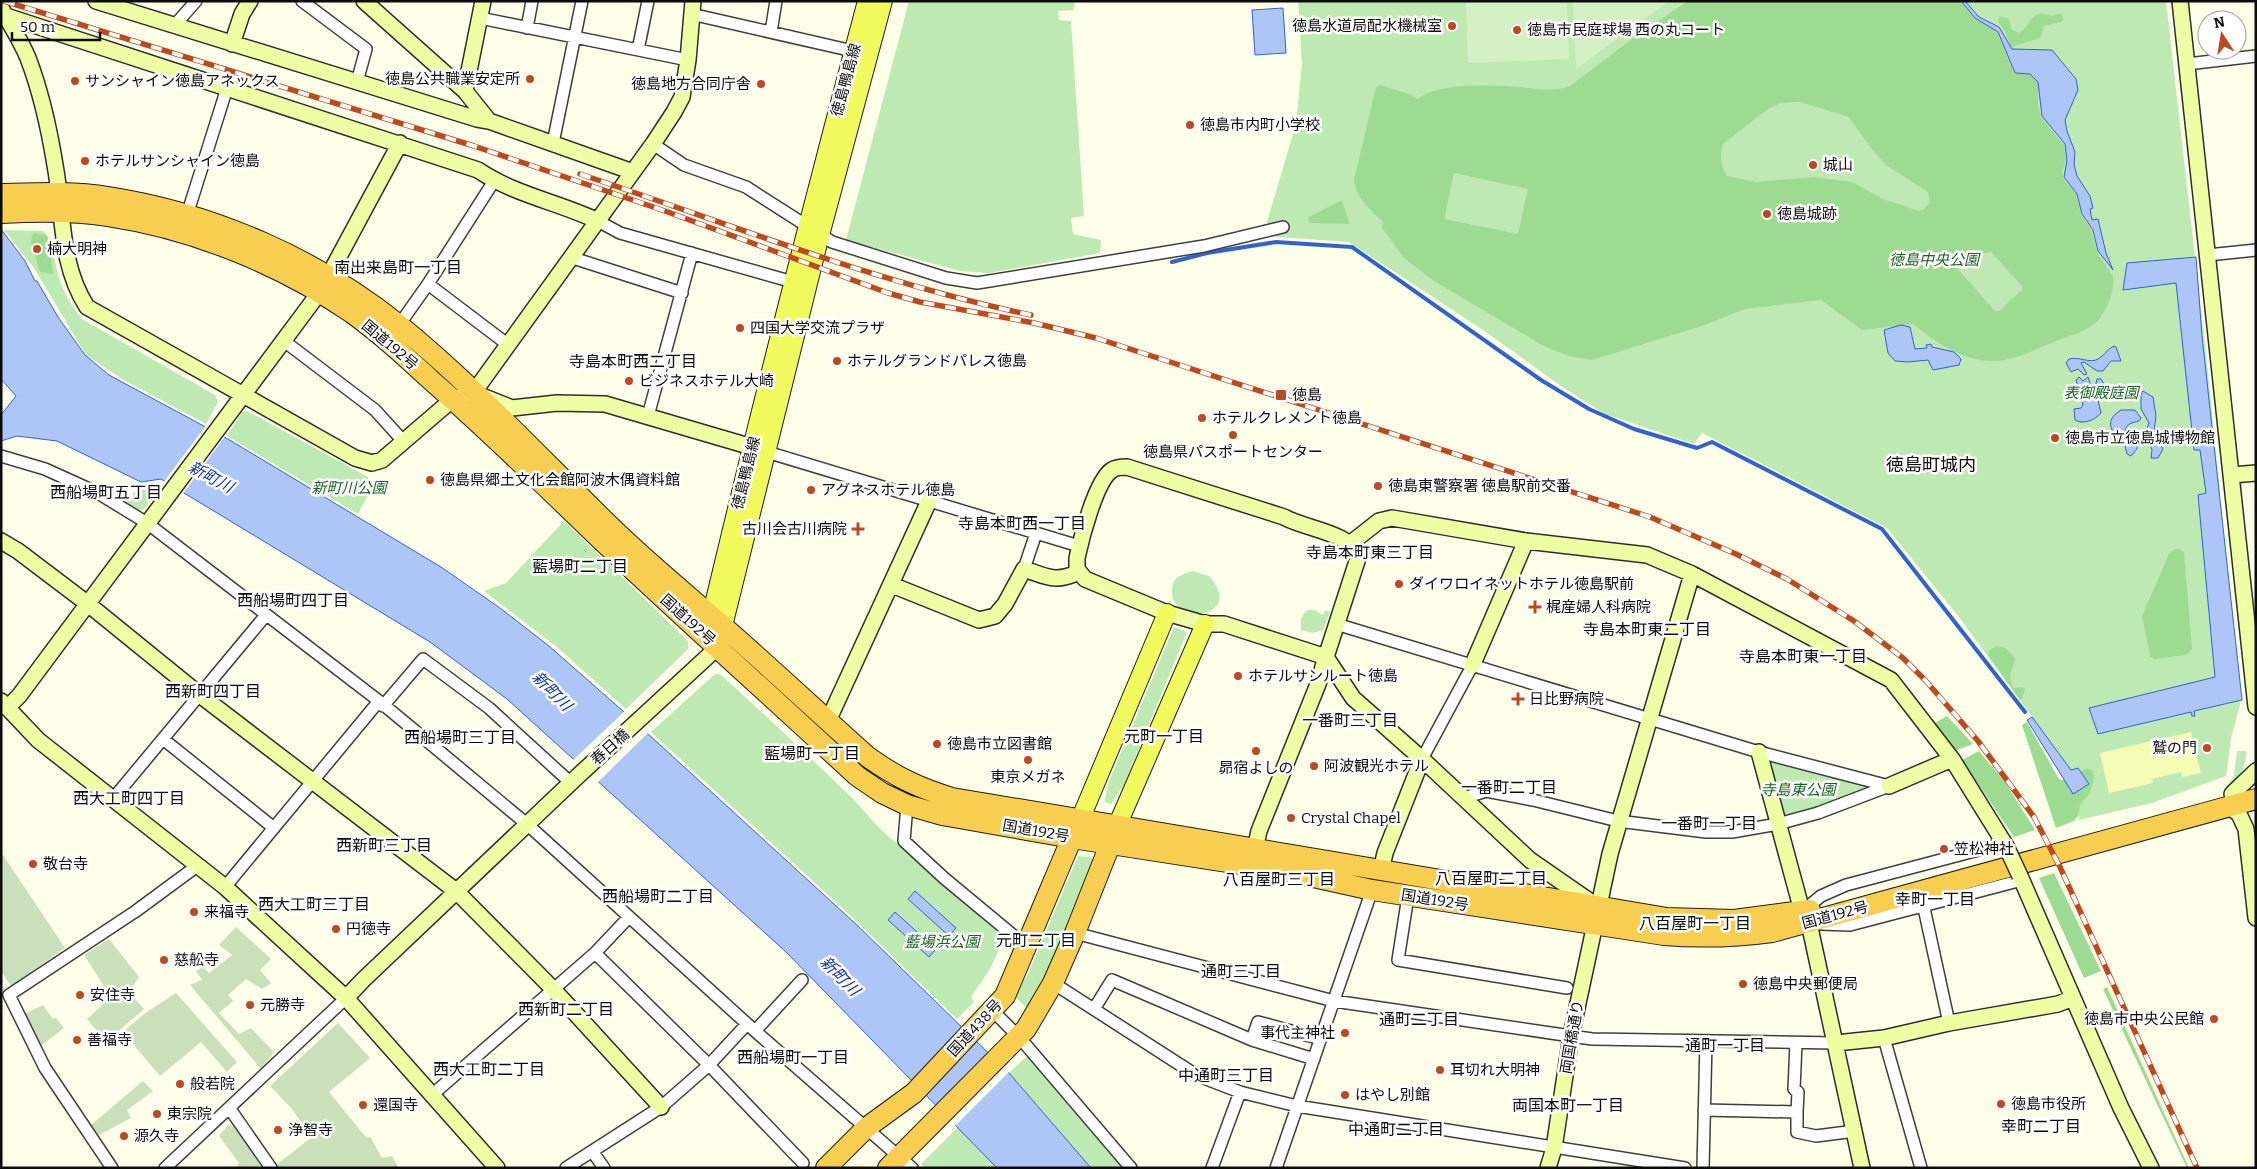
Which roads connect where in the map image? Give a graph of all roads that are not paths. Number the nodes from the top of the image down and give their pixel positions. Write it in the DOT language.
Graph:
graph roads {
  1 [pos="96,1"];
  2 [pos="196,1"];
  3 [pos="250,1"];
  4 [pos="302,1"];
  5 [pos="364,1"];
  6 [pos="483,1"];
  7 [pos="532,1"];
  8 [pos="582,1"];
  9 [pos="648,1"];
  10 [pos="776,1"];
  11 [pos="866,1"];
  12 [pos="883,1"];
  13 [pos="2180,1"];
  14 [pos="692,8"];
  15 [pos="3,13"];
  16 [pos="480,18"];
  17 [pos="174,26"];
  18 [pos="527,28"];
  19 [pos="771,32"];
  20 [pos="575,37"];
  21 [pos="232,44"];
  22 [pos="638,50"];
  23 [pos="853,51"];
  24 [pos="2256,56"];
  25 [pos="688,60"];
  26 [pos="2187,64"];
  27 [pos="357,82"];
  28 [pos="227,88"];
  29 [pos="465,91"];
  30 [pos="489,121"];
  31 [pos="400,143"];
  32 [pos="553,144"];
  33 [pos="654,144"];
  34 [pos="633,172"];
  35 [pos="494,181"];
  36 [pos="1,194"];
  37 [pos="59,203"];
  38 [pos="1,213"];
  39 [pos="187,215"];
  40 [pos="598,221"];
  41 [pos="1283,227"];
  42 [pos="813,230"];
  43 [pos="2256,250"];
  44 [pos="692,253"];
  45 [pos="2208,256"];
  46 [pos="570,258"];
  47 [pos="793,282"];
  48 [pos="428,284"];
  49 [pos="324,285"];
  50 [pos="682,293"];
  51 [pos="399,325"];
  52 [pos="284,341"];
  53 [pos="507,344"];
  54 [pos="474,392"];
  55 [pos="242,395"];
  56 [pos="453,399"];
  57 [pos="648,416"];
  58 [pos="404,442"];
  59 [pos="760,450"];
  60 [pos="1,456"];
  61 [pos="2256,473"];
  62 [pos="2232,475"];
  63 [pos="929,500"];
  64 [pos="147,523"];
  65 [pos="1036,533"];
  66 [pos="1,541"];
  67 [pos="1526,541"];
  68 [pos="1351,543"];
  69 [pos="1080,546"];
  70 [pos="1024,569"];
  71 [pos="1079,572"];
  72 [pos="1692,574"];
  73 [pos="892,585"];
  74 [pos="88,604"];
  75 [pos="1167,613"];
  76 [pos="266,615"];
  77 [pos="716,622"];
  78 [pos="1205,624"];
  79 [pos="1336,624"];
  80 [pos="718,647"];
  81 [pos="1326,658"];
  82 [pos="1472,666"];
  83 [pos="2254,681"];
  84 [pos="200,694"];
  85 [pos="381,703"];
  86 [pos="4,704"];
  87 [pos="2256,706"];
  88 [pos="1650,718"];
  89 [pos="828,720"];
  90 [pos="163,739"];
  91 [pos="1759,752"];
  92 [pos="1422,759"];
  93 [pos="1952,759"];
  94 [pos="2256,771"];
  95 [pos="575,779"];
  96 [pos="315,780"];
  97 [pos="1889,786"];
  98 [pos="2256,787"];
  99 [pos="1464,798"];
  100 [pos="112,800"];
  101 [pos="2230,800"];
  102 [pos="2256,800"];
  103 [pos="907,805"];
  104 [pos="2256,820"];
  105 [pos="1618,821"];
  106 [pos="1778,824"];
  107 [pos="528,825"];
  108 [pos="274,828"];
  109 [pos="1076,829"];
  110 [pos="1114,834"];
  111 [pos="2256,838"];
  112 [pos="2006,844"];
  113 [pos="1255,849"];
  114 [pos="197,866"];
  115 [pos="1381,871"];
  116 [pos="2021,878"];
  117 [pos="225,887"];
  118 [pos="1372,890"];
  119 [pos="456,891"];
  120 [pos="1408,896"];
  121 [pos="1924,908"];
  122 [pos="1597,916"];
  123 [pos="629,917"];
  124 [pos="1806,917"];
  125 [pos="2256,918"];
  126 [pos="1075,933"];
  127 [pos="1026,946"];
  128 [pos="595,953"];
  129 [pos="802,980"];
  130 [pos="1053,982"];
  131 [pos="1567,988"];
  132 [pos="553,989"];
  133 [pos="346,998"];
  134 [pos="2073,998"];
  135 [pos="1334,1001"];
  136 [pos="1094,1009"];
  137 [pos="987,1017"];
  138 [pos="1949,1024"];
  139 [pos="751,1028"];
  140 [pos="1571,1036"];
  141 [pos="1884,1038"];
  142 [pos="1321,1039"];
  143 [pos="1252,1040"];
  144 [pos="1706,1041"];
  145 [pos="1796,1043"];
  146 [pos="1836,1043"];
  147 [pos="1013,1045"];
  148 [pos="1314,1059"];
  149 [pos="709,1065"];
  150 [pos="1240,1092"];
  151 [pos="432,1095"];
  152 [pos="1298,1106"];
  153 [pos="661,1107"];
  154 [pos="230,1109"];
  155 [pos="1704,1110"];
  156 [pos="1798,1112"];
  157 [pos="866,1128"];
  158 [pos="1855,1131"];
  159 [pos="1554,1148"];
  160 [pos="592,1151"];
  161 [pos="803,1163"];
  162 [pos="900,1164"];
  163 [pos="112,1168"];
  164 [pos="166,1168"];
  165 [pos="271,1168"];
  166 [pos="497,1168"];
  167 [pos="566,1168"];
  168 [pos="604,1168"];
  169 [pos="826,1168"];
  170 [pos="1131,1168"];
  171 [pos="1212,1168"];
  172 [pos="1276,1168"];
  173 [pos="1548,1168"];
  174 [pos="1685,1168"];
  175 [pos="1702,1168"];
  176 [pos="1862,1168"];
  177 [pos="1921,1168"];
  178 [pos="2151,1168"];
  1 -- 17 [label="street"];
  2 -- 17 [label="street"];
  3 -- 21 [label="street"];
  4 -- 27 [label="street"];
  5 -- 29 [label="street"];
  6 -- 16 [label="street"];
  7 -- 18 [label="street"];
  8 -- 20 [label="street"];
  9 -- 22 [label="street"];
  10 -- 19 [label="street"];
  11 -- 23 [label="main road, 徳島鴨島線"];
  12 -- 42 [label="main road, 徳島鴨島線"];
  13 -- 26 [label="street"];
  14 -- 19 [label="street"];
  14 -- 25 [label="street"];
  15 -- 28 [label="street"];
  15 -- 37 [label="street"];
  16 -- 18 [label="street"];
  16 -- 29 [label="street"];
  17 -- 21 [label="street"];
  18 -- 20 [label="street"];
  19 -- 23 [label="street"];
  20 -- 22 [label="street"];
  20 -- 32 [label="street"];
  21 -- 27 [label="street"];
  22 -- 25 [label="street"];
  23 -- 42 [label="main road, 徳島鴨島線"];
  24 -- 26 [label="street"];
  25 -- 33 [label="street"];
  26 -- 45 [label="street"];
  27 -- 30 [label="street"];
  28 -- 31 [label="street"];
  28 -- 39 [label="street"];
  29 -- 30 [label="street"];
  30 -- 32 [label="street"];
  31 -- 35 [label="street"];
  31 -- 49 [label="street"];
  32 -- 34 [label="street"];
  33 -- 34 [label="street"];
  33 -- 42 [label="street"];
  34 -- 40 [label="street"];
  35 -- 40 [label="street"];
  35 -- 48 [label="street"];
  36 -- 37 [label="highway, 国道192号"];
  37 -- 38 [label="highway, 国道192号"];
  37 -- 39 [label="highway, 国道192号"];
  37 -- 49 [label="highway, 国道192号"];
  37 -- 55 [label="street"];
  39 -- 49 [label="highway, 国道192号"];
  40 -- 44 [label="street"];
  40 -- 46 [label="street"];
  41 -- 42 [label="street"];
  42 -- 47 [label="main road, 徳島鴨島線"];
  42 -- 59 [label="main road, 徳島鴨島線"];
  43 -- 45 [label="street"];
  44 -- 47 [label="street"];
  44 -- 50 [label="street"];
  45 -- 62 [label="street"];
  46 -- 50 [label="street"];
  46 -- 53 [label="street"];
  47 -- 59 [label="main road, 徳島鴨島線"];
  48 -- 51 [label="street"];
  48 -- 53 [label="street"];
  49 -- 51 [label="highway, 国道192号"];
  49 -- 52 [label="street"];
  49 -- 56 [label="highway, 国道192号"];
  50 -- 57 [label="street"];
  51 -- 54 [label="highway, 国道192号"];
  52 -- 55 [label="street"];
  52 -- 58 [label="street"];
  53 -- 54 [label="street"];
  54 -- 56 [label="street"];
  54 -- 57 [label="street"];
  54 -- 77 [label="highway, 国道192号"];
  55 -- 58 [label="street"];
  55 -- 64 [label="street"];
  56 -- 58 [label="street"];
  56 -- 80 [label="highway, 国道192号"];
  57 -- 59 [label="street"];
  59 -- 63 [label="street"];
  59 -- 77 [label="main road, 徳島鴨島線"];
  60 -- 64 [label="street"];
  61 -- 62 [label="street"];
  62 -- 83 [label="street"];
  63 -- 65 [label="street"];
  63 -- 73 [label="street"];
  64 -- 74 [label="street"];
  64 -- 76 [label="street"];
  65 -- 69 [label="street"];
  65 -- 70 [label="street"];
  66 -- 74 [label="street"];
  67 -- 68 [label="street"];
  67 -- 72 [label="street"];
  67 -- 82 [label="street"];
  68 -- 69 [label="street"];
  68 -- 79 [label="street"];
  69 -- 71 [label="street"];
  70 -- 71 [label="street"];
  70 -- 73 [label="street"];
  71 -- 75 [label="street"];
  72 -- 88 [label="street, 両国橋通り"];
  72 -- 93 [label="street"];
  73 -- 89 [label="street"];
  74 -- 84 [label="street"];
  74 -- 86 [label="street"];
  75 -- 78 [label="street"];
  75 -- 109 [label="main road"];
  76 -- 84 [label="street"];
  76 -- 85 [label="street"];
  77 -- 80 [label="main road, 徳島鴨島線"];
  77 -- 89 [label="highway, 国道192号"];
  78 -- 81 [label="street"];
  78 -- 110 [label="main road"];
  79 -- 81 [label="street"];
  79 -- 82 [label="street"];
  80 -- 95 [label="street, 春日橋"];
  80 -- 103 [label="highway, 国道192号"];
  81 -- 92 [label="street"];
  81 -- 113 [label="street"];
  82 -- 88 [label="street"];
  82 -- 92 [label="street"];
  83 -- 87 [label="street"];
  84 -- 90 [label="street"];
  84 -- 96 [label="street"];
  85 -- 95 [label="street"];
  85 -- 96 [label="street"];
  85 -- 107 [label="street"];
  86 -- 100 [label="street"];
  88 -- 91 [label="street"];
  88 -- 105 [label="street, 両国橋通り"];
  89 -- 109 [label="highway, 国道192号"];
  90 -- 100 [label="street"];
  90 -- 108 [label="street"];
  91 -- 97 [label="street"];
  91 -- 106 [label="street"];
  92 -- 99 [label="street"];
  92 -- 115 [label="street"];
  93 -- 97 [label="street"];
  93 -- 112 [label="street"];
  94 -- 101 [label="street"];
  95 -- 107 [label="street, 春日橋"];
  96 -- 108 [label="street"];
  96 -- 119 [label="street"];
  97 -- 106 [label="street"];
  98 -- 101 [label="highway, 国道192号"];
  99 -- 105 [label="street"];
  99 -- 122 [label="street"];
  100 -- 114 [label="street"];
  101 -- 102 [label="highway, 国道192号"];
  101 -- 124 [label="highway, 国道192号"];
  101 -- 125 [label="street"];
  103 -- 109 [label="highway, 国道192号"];
  103 -- 127 [label="street"];
  104 -- 111 [label="street"];
  105 -- 106 [label="street"];
  105 -- 122 [label="street, 両国橋通り"];
  106 -- 124 [label="street"];
  107 -- 119 [label="street, 春日橋"];
  107 -- 123 [label="street"];
  108 -- 117 [label="street"];
  109 -- 110 [label="highway, 国道192号"];
  109 -- 127 [label="highway, 国道438号"];
  110 -- 113 [label="highway, 国道192号"];
  110 -- 118 [label="highway, 国道192号"];
  110 -- 126 [label="highway"];
  112 -- 116 [label="street, bridge"];
  112 -- 124 [label="street"];
  113 -- 115 [label="highway, 国道192号"];
  114 -- 117 [label="street"];
  114 -- 163 [label="street"];
  115 -- 122 [label="highway, 国道192号"];
  116 -- 121 [label="street"];
  116 -- 134 [label="street"];
  117 -- 133 [label="street"];
  118 -- 120 [label="highway, 国道192号"];
  118 -- 135 [label="street"];
  119 -- 132 [label="street"];
  119 -- 133 [label="street, 春日橋"];
  120 -- 122 [label="highway, 国道192号"];
  120 -- 131 [label="street"];
  121 -- 124 [label="street"];
  121 -- 138 [label="street"];
  122 -- 124 [label="highway, 国道192号"];
  122 -- 140 [label="street, 両国橋通り"];
  123 -- 128 [label="street"];
  123 -- 139 [label="street"];
  124 -- 146 [label="street"];
  126 -- 130 [label="highway"];
  126 -- 135 [label="street"];
  127 -- 137 [label="highway, 国道438号"];
  128 -- 132 [label="street"];
  128 -- 149 [label="street"];
  129 -- 139 [label="street"];
  130 -- 136 [label="street"];
  130 -- 147 [label="highway"];
  132 -- 151 [label="street"];
  132 -- 153 [label="street"];
  133 -- 151 [label="street"];
  133 -- 154 [label="street"];
  134 -- 138 [label="street"];
  134 -- 178 [label="street"];
  135 -- 140 [label="street"];
  135 -- 142 [label="street"];
  136 -- 143 [label="street"];
  136 -- 150 [label="street"];
  137 -- 147 [label="street"];
  137 -- 157 [label="highway, 国道438号"];
  138 -- 141 [label="street"];
  139 -- 149 [label="street"];
  139 -- 157 [label="street"];
  140 -- 144 [label="street"];
  140 -- 159 [label="street, 両国橋通り"];
  141 -- 146 [label="street"];
  141 -- 177 [label="street"];
  142 -- 143 [label="street"];
  142 -- 148 [label="street"];
  143 -- 148 [label="street"];
  144 -- 145 [label="street"];
  144 -- 155 [label="street"];
  145 -- 146 [label="street"];
  145 -- 156 [label="street"];
  146 -- 158 [label="street"];
  147 -- 162 [label="highway"];
  147 -- 170 [label="street"];
  148 -- 152 [label="street"];
  149 -- 153 [label="street"];
  149 -- 161 [label="street"];
  150 -- 152 [label="street"];
  150 -- 171 [label="street"];
  151 -- 166 [label="street"];
  152 -- 159 [label="street"];
  152 -- 172 [label="street"];
  153 -- 160 [label="street"];
  154 -- 164 [label="street"];
  154 -- 165 [label="street"];
  155 -- 156 [label="street"];
  155 -- 175 [label="street"];
  156 -- 158 [label="street"];
  157 -- 162 [label="street"];
  157 -- 169 [label="highway, 国道438号"];
  158 -- 176 [label="street"];
  159 -- 173 [label="street, 両国橋通り"];
  159 -- 174 [label="street"];
  160 -- 167 [label="street"];
  160 -- 168 [label="street"];
}
